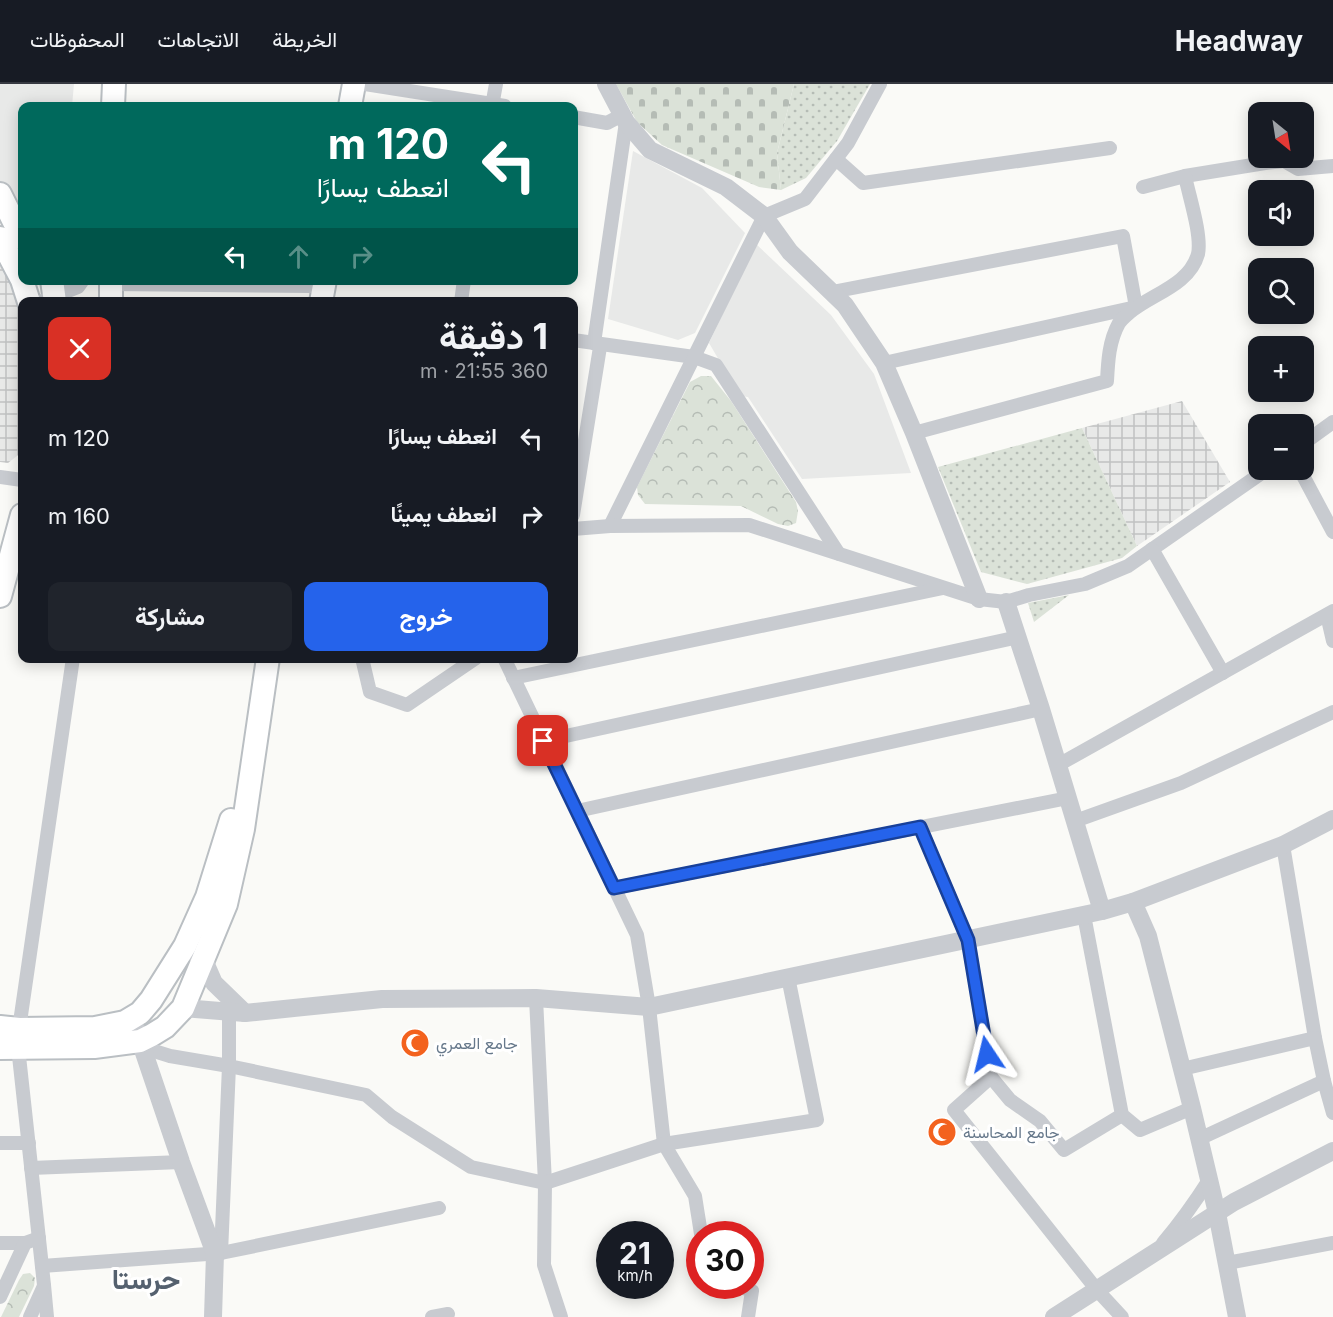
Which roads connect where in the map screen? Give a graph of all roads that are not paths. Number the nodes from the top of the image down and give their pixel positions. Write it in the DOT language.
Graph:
graph roads {
  1 [pos="114,84"];
  2 [pos="341,84"];
  3 [pos="354,84"];
  4 [pos="365,84"];
  5 [pos="496,84"];
  6 [pos="606,84"];
  7 [pos="880,84"];
  8 [pos="113,102"];
  9 [pos="338,102"];
  10 [pos="352,102"];
  11 [pos="473,102"];
  12 [pos="497,102"];
  13 [pos="578,118"];
  14 [pos="624,118"];
  15 [pos="1110,148"];
  16 [pos="836,159"];
  17 [pos="1333,166"];
  18 [pos="1185,176"];
  19 [pos="1143,187"];
  20 [pos="0,194"];
  21 [pos="764,216"];
  22 [pos="18,230"];
  23 [pos="0,238"];
  24 [pos="18,272"];
  25 [pos="79,285"];
  26 [pos="111,289"];
  27 [pos="315,290"];
  28 [pos="832,292"];
  29 [pos="50,295"];
  30 [pos="1136,307"];
  31 [pos="578,341"];
  32 [pos="594,343"];
  33 [pos="694,357"];
  34 [pos="884,363"];
  35 [pos="1333,422"];
  36 [pos="914,433"];
  37 [pos="1314,436"];
  38 [pos="0,477"];
  39 [pos="18,479"];
  40 [pos="1252,480"];
  41 [pos="1305,480"];
  42 [pos="578,484"];
  43 [pos="610,526"];
  44 [pos="578,528"];
  45 [pos="18,529"];
  46 [pos="1333,532"];
  47 [pos="1152,549"];
  48 [pos="839,554"];
  49 [pos="1,587"];
  50 [pos="945,588"];
  51 [pos="979,599"];
  52 [pos="1006,602"];
  53 [pos="1330,613"];
  54 [pos="1018,637"];
  55 [pos="1333,641"];
  56 [pos="72,663"];
  57 [pos="254,663"];
  58 [pos="267,663"];
  59 [pos="363,663"];
  60 [pos="469,663"];
  61 [pos="506,663"];
  62 [pos="1223,673"];
  63 [pos="513,678"];
  64 [pos="1041,709"];
  65 [pos="1333,712"];
  66 [pos="543,741"];
  67 [pos="1058,765"];
  68 [pos="1068,798"];
  69 [pos="577,811"];
  70 [pos="1333,819"];
  71 [pos="1075,821"];
  72 [pos="920,827"];
  73 [pos="1283,845"];
  74 [pos="614,888"];
  75 [pos="1133,902"];
  76 [pos="1093,913"];
  77 [pos="968,940"];
  78 [pos="185,946"];
  79 [pos="204,960"];
  80 [pos="788,977"];
  81 [pos="536,998"];
  82 [pos="649,1007"];
  83 [pos="183,1008"];
  84 [pos="237,1012"];
  85 [pos="133,1018"];
  86 [pos="9,1038"];
  87 [pos="1316,1038"];
  88 [pos="140,1041"];
  89 [pos="229,1066"];
  90 [pos="1182,1069"];
  91 [pos="991,1077"];
  92 [pos="1324,1081"];
  93 [pos="1192,1108"];
  94 [pos="1333,1113"];
  95 [pos="1122,1115"];
  96 [pos="1199,1138"];
  97 [pos="0,1143"];
  98 [pos="29,1143"];
  99 [pos="664,1144"];
  100 [pos="1333,1151"];
  101 [pos="181,1161"];
  102 [pos="31,1168"];
  103 [pos="1209,1180"];
  104 [pos="545,1183"];
  105 [pos="439,1208"];
  106 [pos="1217,1214"];
  107 [pos="699,1221"];
  108 [pos="39,1238"];
  109 [pos="25,1243"];
  110 [pos="1333,1243"];
  111 [pos="0,1244"];
  112 [pos="218,1254"];
  113 [pos="1141,1263"];
  114 [pos="1227,1263"];
  115 [pos="42,1266"];
  116 [pos="45,1285"];
  117 [pos="1097,1290"];
  118 [pos="0,1298"];
  119 [pos="751,1299"];
  120 [pos="448,1314"];
  121 [pos="30,1317"];
  122 [pos="46,1317"];
  123 [pos="213,1317"];
  124 [pos="219,1317"];
  125 [pos="432,1317"];
  126 [pos="561,1317"];
  127 [pos="748,1317"];
  128 [pos="1054,1317"];
  129 [pos="1122,1317"];
  130 [pos="1237,1317"];
  1 -- 8 [label="main road"];
  2 -- 9 [label="main road"];
  3 -- 10 [label="main road"];
  4 -- 11 [label="street"];
  5 -- 12 [label="street"];
  6 -- 14 [label="street"];
  7 -- 16 [label="street"];
  13 -- 14 [label="street"];
  14 -- 21 [label="street"];
  14 -- 32 [label="street"];
  15 -- 16 [label="street"];
  16 -- 21 [label="street"];
  17 -- 18 [label="street"];
  18 -- 19 [label="street"];
  18 -- 30 [label="street"];
  20 -- 22 [label="main road"];
  21 -- 28 [label="street"];
  21 -- 33 [label="street"];
  23 -- 24 [label="main road"];
  25 -- 29 [label="street"];
  26 -- 27 [label="street"];
  28 -- 30 [label="street"];
  28 -- 34 [label="street"];
  30 -- 34 [label="street"];
  30 -- 36 [label="street"];
  31 -- 32 [label="street"];
  32 -- 33 [label="street"];
  32 -- 42 [label="street"];
  33 -- 43 [label="street"];
  33 -- 48 [label="street"];
  34 -- 36 [label="street"];
  35 -- 37 [label="street"];
  36 -- 51 [label="street"];
  38 -- 39 [label="street"];
  40 -- 47 [label="street"];
  41 -- 46 [label="street"];
  43 -- 44 [label="street"];
  43 -- 48 [label="street"];
  45 -- 49 [label="main road"];
  47 -- 52 [label="street"];
  47 -- 62 [label="street"];
  48 -- 50 [label="street"];
  50 -- 51 [label="street"];
  50 -- 63 [label="street"];
  51 -- 52 [label="street"];
  52 -- 54 [label="street"];
  53 -- 55 [label="street"];
  53 -- 62 [label="street"];
  54 -- 64 [label="street"];
  54 -- 66 [label="street"];
  56 -- 86 [label="street"];
  57 -- 78 [label="main road"];
  58 -- 79 [label="main road"];
  59 -- 60 [label="street"];
  61 -- 63 [label="street"];
  62 -- 67 [label="street"];
  63 -- 66 [label="street"];
  64 -- 67 [label="street"];
  64 -- 69 [label="street"];
  65 -- 71 [label="street"];
  66 -- 69 [label="street"];
  67 -- 68 [label="street"];
  68 -- 71 [label="street"];
  68 -- 72 [label="street"];
  69 -- 74 [label="street"];
  70 -- 73 [label="street"];
  71 -- 76 [label="street"];
  72 -- 74 [label="street"];
  72 -- 77 [label="street"];
  73 -- 75 [label="street"];
  73 -- 87 [label="street"];
  74 -- 82 [label="street"];
  75 -- 76 [label="street"];
  75 -- 90 [label="street"];
  76 -- 77 [label="street"];
  76 -- 95 [label="street"];
  77 -- 80 [label="street"];
  77 -- 91 [label="street"];
  78 -- 79 [label="street"];
  78 -- 85 [label="main road"];
  79 -- 83 [label="main road"];
  79 -- 84 [label="street"];
  80 -- 82 [label="street"];
  80 -- 99 [label="street"];
  81 -- 82 [label="street"];
  81 -- 84 [label="street"];
  81 -- 104 [label="street"];
  82 -- 99 [label="street"];
  83 -- 84 [label="street"];
  83 -- 88 [label="main road"];
  84 -- 89 [label="street"];
  85 -- 86 [label="main road"];
  85 -- 88 [label="street"];
  86 -- 88 [label="main road"];
  86 -- 98 [label="street"];
  87 -- 90 [label="street"];
  87 -- 92 [label="street"];
  88 -- 89 [label="street"];
  88 -- 101 [label="street"];
  89 -- 104 [label="street"];
  89 -- 112 [label="street"];
  90 -- 93 [label="street"];
  91 -- 95 [label="street"];
  91 -- 117 [label="street"];
  92 -- 94 [label="street"];
  92 -- 96 [label="street"];
  93 -- 95 [label="street"];
  93 -- 96 [label="street"];
  96 -- 103 [label="street"];
  97 -- 98 [label="street"];
  98 -- 102 [label="street"];
  99 -- 104 [label="street"];
  99 -- 107 [label="street"];
  100 -- 106 [label="street"];
  101 -- 102 [label="street"];
  101 -- 112 [label="street"];
  102 -- 108 [label="street"];
  103 -- 106 [label="street"];
  103 -- 113 [label="street"];
  104 -- 126 [label="street"];
  105 -- 112 [label="street"];
  106 -- 113 [label="street"];
  106 -- 114 [label="street"];
  108 -- 109 [label="street"];
  108 -- 115 [label="street"];
  109 -- 111 [label="street"];
  109 -- 118 [label="street"];
  110 -- 114 [label="street"];
  112 -- 115 [label="street"];
  112 -- 123 [label="street"];
  112 -- 124 [label="street"];
  113 -- 117 [label="street"];
  114 -- 130 [label="street"];
  115 -- 116 [label="street"];
  116 -- 121 [label="street"];
  116 -- 122 [label="street"];
  117 -- 128 [label="street"];
  117 -- 129 [label="street"];
  119 -- 127 [label="street"];
  120 -- 125 [label="street"];
}
